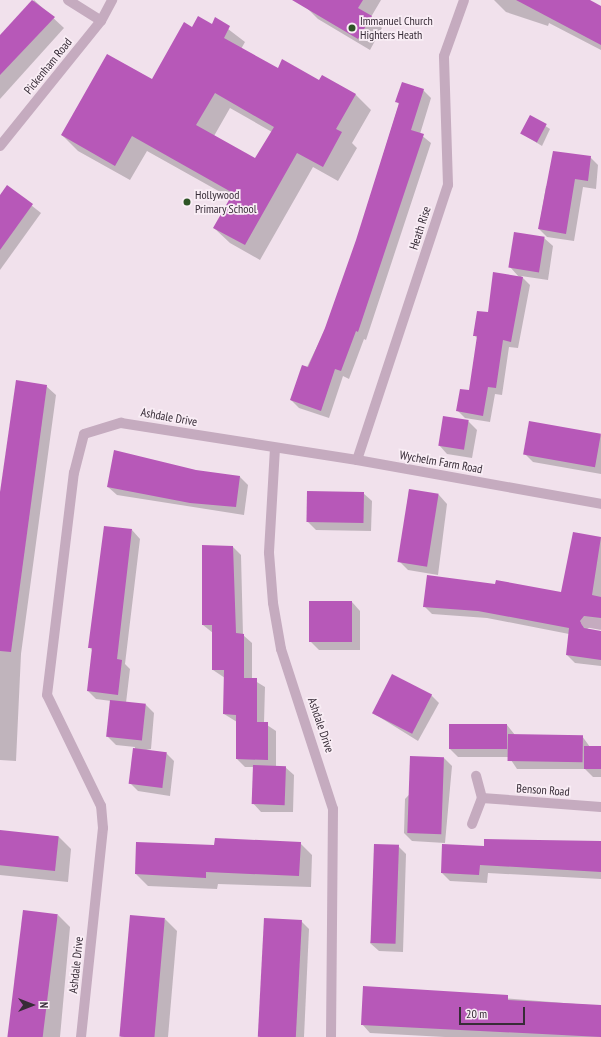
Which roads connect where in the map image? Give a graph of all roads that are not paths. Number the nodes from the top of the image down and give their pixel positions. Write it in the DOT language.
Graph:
graph roads {
  1 [pos="68,0"];
  2 [pos="112,0"];
  3 [pos="464,0"];
  4 [pos="101,21"];
  5 [pos="0,146"];
  6 [pos="275,448"];
  7 [pos="357,460"];
  8 [pos="601,504"];
  9 [pos="586,622"];
  10 [pos="601,625"];
  11 [pos="476,776"];
  12 [pos="482,798"];
  13 [pos="601,807"];
  14 [pos="472,824"];
  15 [pos="81,1037"];
  16 [pos="331,1037"];
  1 -- 4 [label="street"];
  2 -- 4 [label="street, Pickenham Road"];
  3 -- 7 [label="street, Heath Rise"];
  4 -- 5 [label="street, Pickenham Road"];
  6 -- 7 [label="street, Wychelm Farm Road"];
  6 -- 15 [label="street, Ashdale Drive"];
  6 -- 16 [label="street, Ashdale Drive"];
  7 -- 8 [label="street, Wychelm Farm Road"];
  9 -- 10 [label="street"];
  11 -- 12 [label="street"];
  12 -- 13 [label="street, Benson Road"];
  12 -- 14 [label="street"];
}
